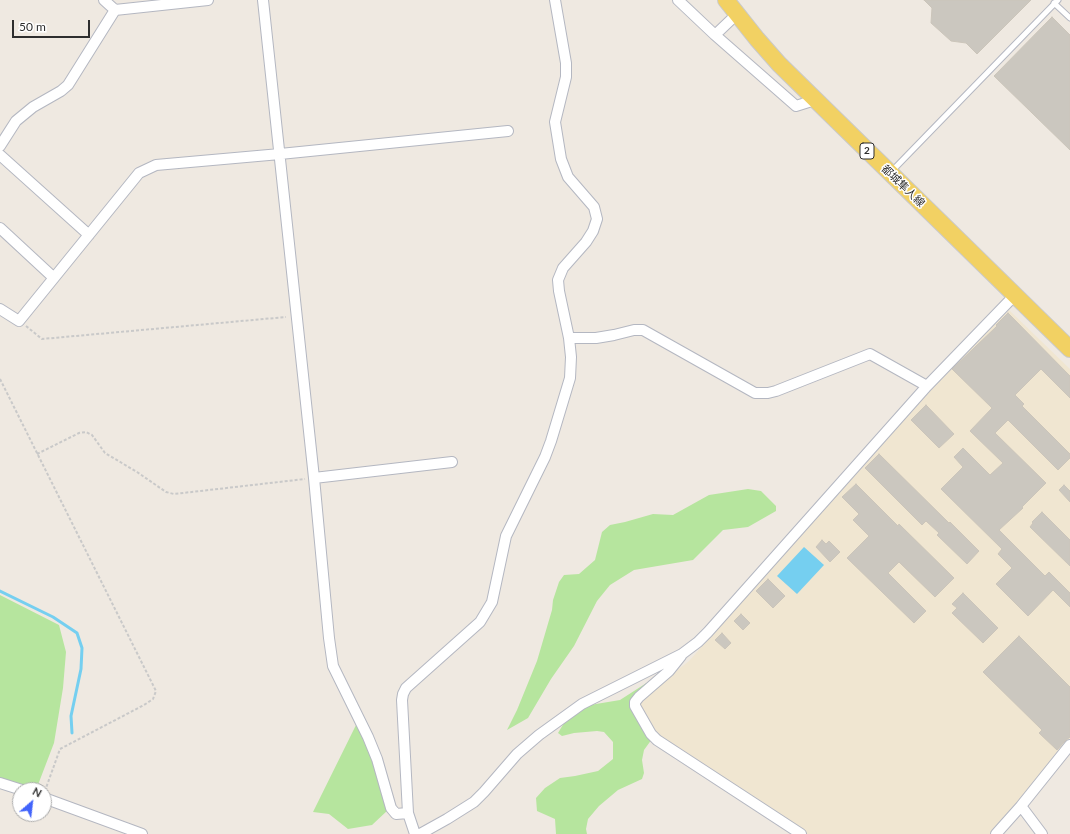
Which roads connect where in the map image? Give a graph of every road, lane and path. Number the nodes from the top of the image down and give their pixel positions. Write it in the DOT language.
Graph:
graph roads {
  1 [pos="104,0"];
  2 [pos="208,0"];
  3 [pos="263,0"];
  4 [pos="555,0"];
  5 [pos="678,0"];
  6 [pos="726,0"];
  7 [pos="1056,2"];
  8 [pos="115,10"];
  9 [pos="737,14"];
  10 [pos="1070,18"];
  11 [pos="715,35"];
  12 [pos="814,100"];
  13 [pos="508,131"];
  14 [pos="0,146"];
  15 [pos="280,154"];
  16 [pos="0,155"];
  17 [pos="890,173"];
  18 [pos="0,228"];
  19 [pos="89,235"];
  20 [pos="54,278"];
  21 [pos="1015,295"];
  22 [pos="0,309"];
  23 [pos="297,316"];
  24 [pos="19,321"];
  25 [pos="569,338"];
  26 [pos="1070,349"];
  27 [pos="0,379"];
  28 [pos="927,386"];
  29 [pos="37,454"];
  30 [pos="452,462"];
  31 [pos="314,478"];
  32 [pos="682,654"];
  33 [pos="1070,745"];
  34 [pos="48,782"];
  35 [pos="0,783"];
  36 [pos="12,787"];
  37 [pos="52,801"];
  38 [pos="1021,806"];
  39 [pos="408,813"];
  40 [pos="142,834"];
  41 [pos="416,834"];
  42 [pos="420,834"];
  43 [pos="801,834"];
  44 [pos="996,834"];
  45 [pos="1042,834"];
  1 -- 8 [label="street"];
  2 -- 8 [label="street"];
  3 -- 15 [label="street"];
  4 -- 25 [label="street"];
  5 -- 11 [label="street"];
  6 -- 9 [label="main road, 都城隼人線 / 2"];
  7 -- 10 [label="lane"];
  7 -- 17 [label="lane"];
  8 -- 14 [label="street"];
  9 -- 11 [label="street"];
  9 -- 12 [label="main road, 都城隼人線 / 2"];
  11 -- 12 [label="street"];
  12 -- 17 [label="main road, 都城隼人線 / 2"];
  13 -- 15 [label="street"];
  15 -- 19 [label="street"];
  15 -- 23 [label="street"];
  16 -- 19 [label="street"];
  17 -- 21 [label="main road, 都城隼人線 / 2"];
  18 -- 20 [label="street"];
  19 -- 20 [label="street"];
  20 -- 24 [label="street"];
  21 -- 26 [label="main road, 都城隼人線 / 2"];
  21 -- 28 [label="street"];
  22 -- 24 [label="street"];
  23 -- 24 [label="path"];
  23 -- 31 [label="street"];
  25 -- 28 [label="street"];
  25 -- 39 [label="street"];
  27 -- 29 [label="path"];
  28 -- 32 [label="street"];
  29 -- 31 [label="path"];
  29 -- 34 [label="path"];
  30 -- 31 [label="street"];
  31 -- 39 [label="street"];
  32 -- 42 [label="street"];
  32 -- 43 [label="street"];
  33 -- 38 [label="street"];
  35 -- 36 [label="street"];
  37 -- 40 [label="street"];
  38 -- 44 [label="street"];
  38 -- 45 [label="street"];
  39 -- 41 [label="street"];
}
